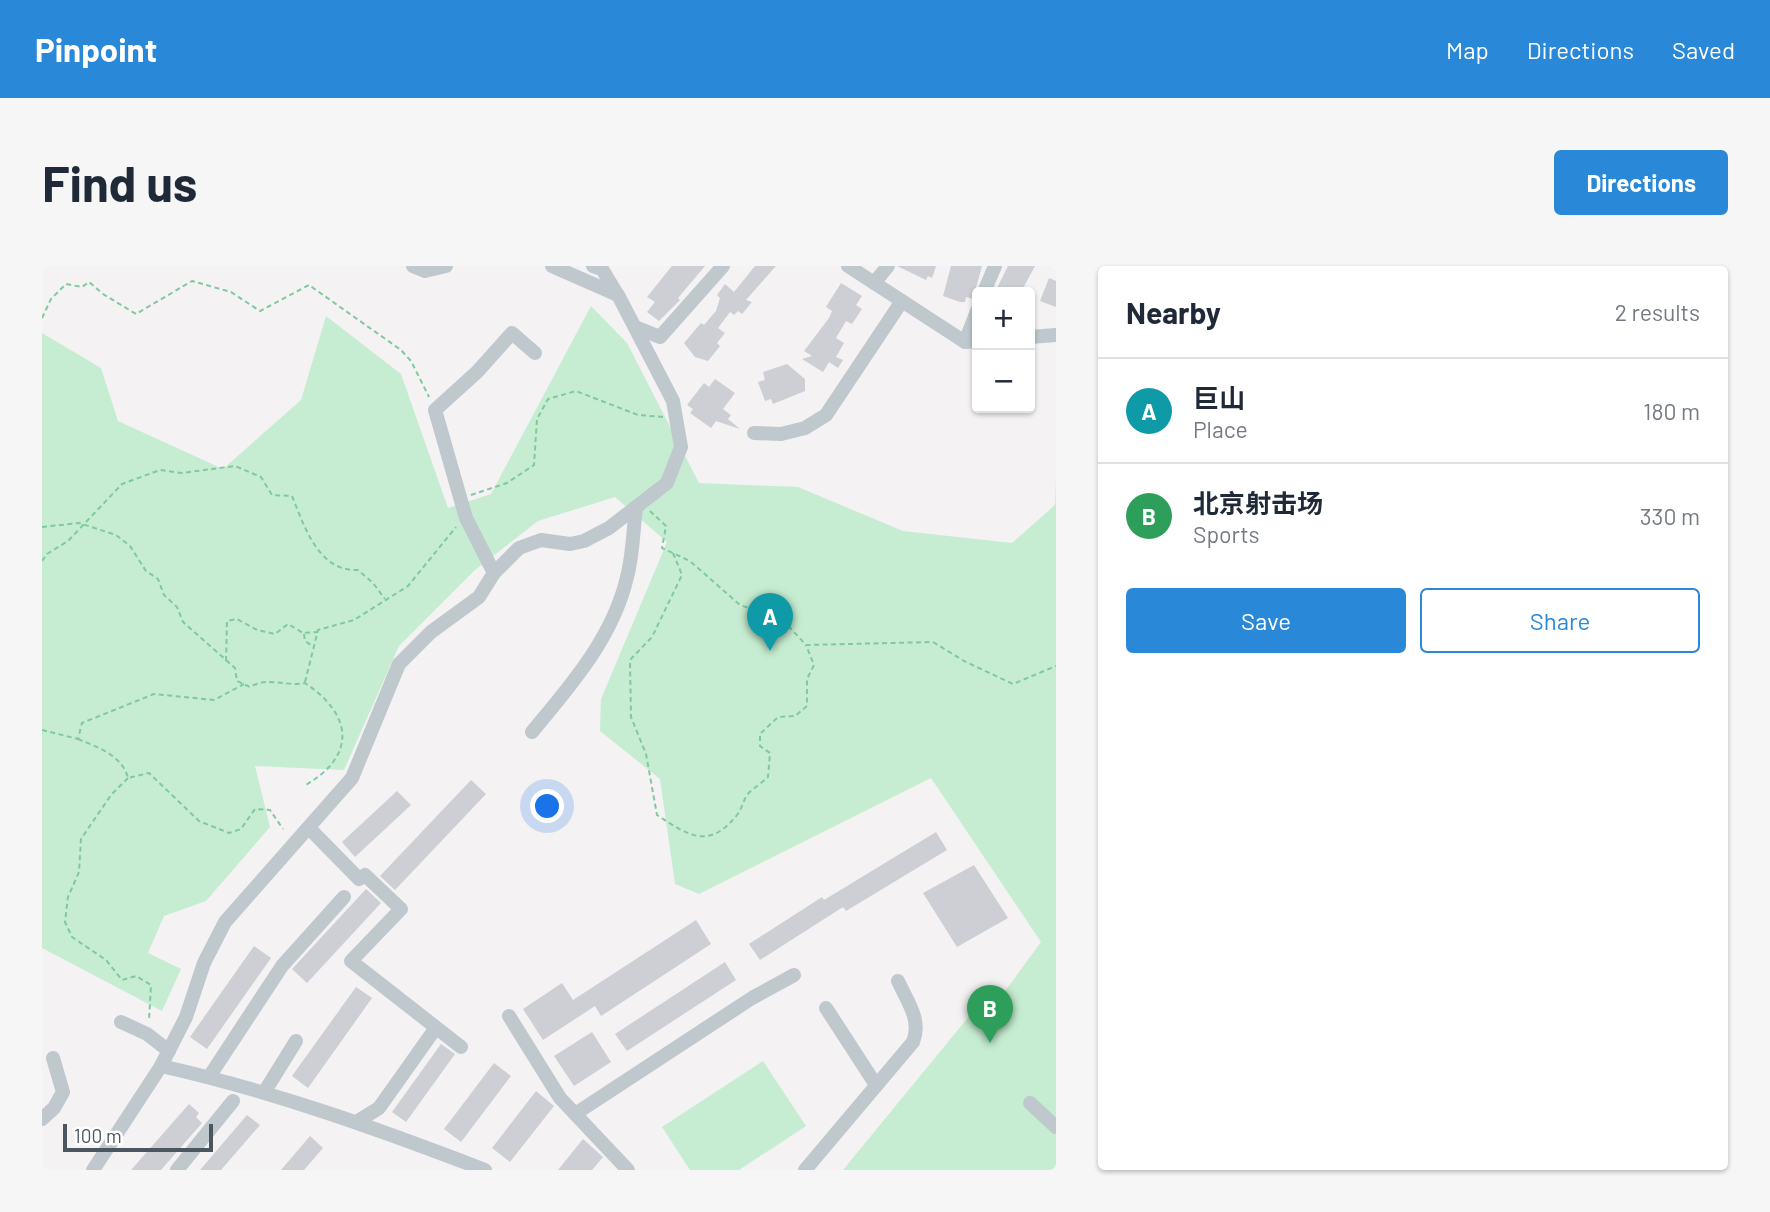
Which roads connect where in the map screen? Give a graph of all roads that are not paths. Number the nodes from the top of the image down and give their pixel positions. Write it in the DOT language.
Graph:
graph roads {
  1 [pos="413,266"];
  2 [pos="446,266"];
  3 [pos="552,266"];
  4 [pos="723,266"];
  5 [pos="848,266"];
  6 [pos="888,266"];
  7 [pos="995,266"];
  8 [pos="600,267"];
  9 [pos="874,283"];
  10 [pos="986,287"];
  11 [pos="618,295"];
  12 [pos="902,301"];
  13 [pos="635,327"];
  14 [pos="1056,335"];
  15 [pos="1035,337"];
  16 [pos="971,342"];
  17 [pos="535,353"];
  18 [pos="754,433"];
  19 [pos="639,505"];
  20 [pos="494,573"];
  21 [pos="532,732"];
  22 [pos="309,828"];
  23 [pos="344,897"];
  24 [pos="794,975"];
  25 [pos="898,981"];
  26 [pos="826,1008"];
  27 [pos="509,1016"];
  28 [pos="121,1022"];
  29 [pos="435,1030"];
  30 [pos="296,1041"];
  31 [pos="461,1047"];
  32 [pos="169,1051"];
  33 [pos="53,1058"];
  34 [pos="161,1066"];
  35 [pos="209,1077"];
  36 [pos="876,1084"];
  37 [pos="265,1091"];
  38 [pos="233,1101"];
  39 [pos="1030,1103"];
  40 [pos="575,1114"];
  41 [pos="42,1119"];
  42 [pos="358,1121"];
  43 [pos="1056,1127"];
  44 [pos="93,1170"];
  45 [pos="177,1170"];
  46 [pos="485,1170"];
  47 [pos="628,1170"];
  48 [pos="805,1170"];
  1 -- 2 [label="street"];
  3 -- 11 [label="street"];
  4 -- 13 [label="street"];
  5 -- 9 [label="street"];
  6 -- 9 [label="street"];
  7 -- 10 [label="street"];
  8 -- 11 [label="street"];
  9 -- 12 [label="street"];
  11 -- 13 [label="street"];
  12 -- 16 [label="street"];
  12 -- 18 [label="street"];
  13 -- 19 [label="street"];
  14 -- 15 [label="street"];
  17 -- 20 [label="street"];
  19 -- 20 [label="street"];
  19 -- 21 [label="street"];
  20 -- 22 [label="street"];
  22 -- 29 [label="street"];
  22 -- 32 [label="street"];
  23 -- 35 [label="street"];
  24 -- 40 [label="street"];
  25 -- 36 [label="street"];
  26 -- 36 [label="street"];
  27 -- 40 [label="street"];
  28 -- 32 [label="street"];
  29 -- 31 [label="street"];
  29 -- 42 [label="street"];
  30 -- 37 [label="street"];
  32 -- 34 [label="street"];
  33 -- 41 [label="street"];
  34 -- 35 [label="street"];
  34 -- 44 [label="street"];
  35 -- 37 [label="street"];
  36 -- 48 [label="street"];
  37 -- 42 [label="street"];
  38 -- 45 [label="street"];
  39 -- 43 [label="street"];
  40 -- 47 [label="street"];
  42 -- 46 [label="street"];
}
